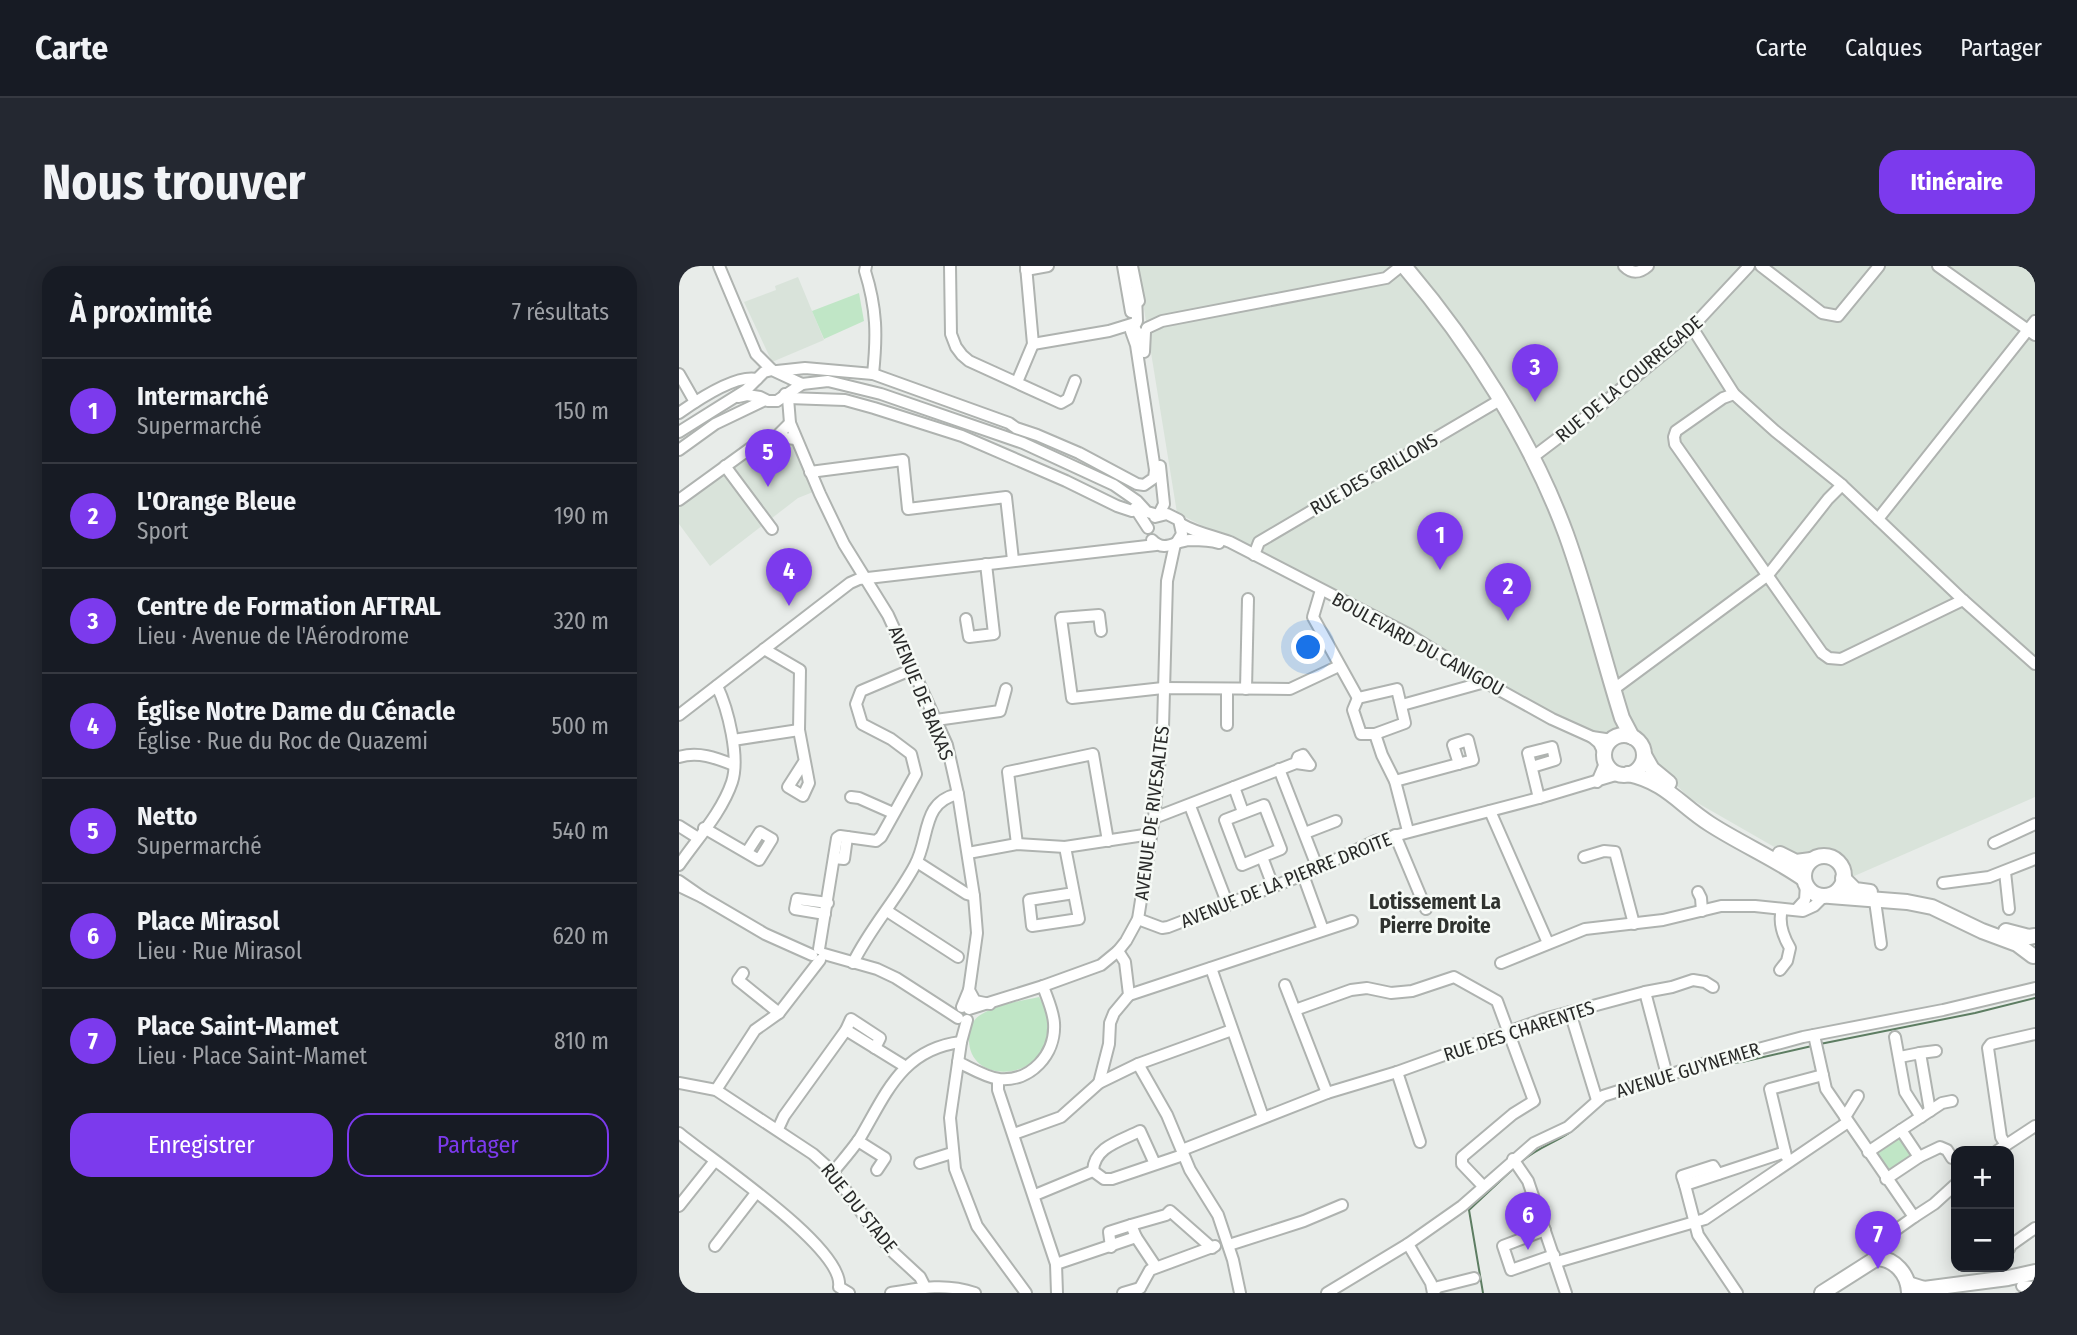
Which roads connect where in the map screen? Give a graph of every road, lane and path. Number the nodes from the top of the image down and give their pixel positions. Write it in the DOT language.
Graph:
graph roads {
  1 [pos="719,266"];
  2 [pos="950,266"];
  3 [pos="1048,266"];
  4 [pos="1123,266"];
  5 [pos="1132,266"];
  6 [pos="1402,266"];
  7 [pos="1624,266"];
  8 [pos="1648,266"];
  9 [pos="1749,266"];
  10 [pos="1761,266"];
  11 [pos="1879,266"];
  12 [pos="1938,266"];
  13 [pos="864,268"];
  14 [pos="1026,268"];
  15 [pos="1138,326"];
  16 [pos="2033,328"];
  17 [pos="1692,329"];
  18 [pos="1033,344"];
  19 [pos="756,354"];
  20 [pos="778,373"];
  21 [pos="679,374"];
  22 [pos="873,374"];
  23 [pos="757,380"];
  24 [pos="1075,381"];
  25 [pos="1017,382"];
  26 [pos="807,383"];
  27 [pos="1734,394"];
  28 [pos="786,395"];
  29 [pos="735,398"];
  30 [pos="766,400"];
  31 [pos="1500,400"];
  32 [pos="695,402"];
  33 [pos="679,413"];
  34 [pos="789,421"];
  35 [pos="679,432"];
  36 [pos="991,432"];
  37 [pos="776,436"];
  38 [pos="796,439"];
  39 [pos="679,450"];
  40 [pos="1079,453"];
  41 [pos="1533,457"];
  42 [pos="725,466"];
  43 [pos="1074,466"];
  44 [pos="810,472"];
  45 [pos="1842,485"];
  46 [pos="679,500"];
  47 [pos="1136,509"];
  48 [pos="1163,515"];
  49 [pos="1878,519"];
  50 [pos="1181,524"];
  51 [pos="772,529"];
  52 [pos="1148,530"];
  53 [pos="1176,543"];
  54 [pos="1159,546"];
  55 [pos="1129,547"];
  56 [pos="1250,553"];
  57 [pos="1013,560"];
  58 [pos="986,564"];
  59 [pos="1169,567"];
  60 [pos="1768,575"];
  61 [pos="868,580"];
  62 [pos="1321,590"];
  63 [pos="1248,599"];
  64 [pos="1963,600"];
  65 [pos="966,619"];
  66 [pos="1101,631"];
  67 [pos="764,649"];
  68 [pos="2035,664"];
  69 [pos="1339,666"];
  70 [pos="913,669"];
  71 [pos="1485,682"];
  72 [pos="717,686"];
  73 [pos="1163,688"];
  74 [pos="1006,689"];
  75 [pos="1227,689"];
  76 [pos="1246,689"];
  77 [pos="1614,689"];
  78 [pos="1359,698"];
  79 [pos="1402,705"];
  80 [pos="679,715"];
  81 [pos="936,720"];
  82 [pos="1227,725"];
  83 [pos="799,730"];
  84 [pos="1375,734"];
  85 [pos="1592,737"];
  86 [pos="1620,738"];
  87 [pos="733,740"];
  88 [pos="1644,755"];
  89 [pos="679,757"];
  90 [pos="1605,758"];
  91 [pos="804,762"];
  92 [pos="1296,762"];
  93 [pos="1459,764"];
  94 [pos="734,765"];
  95 [pos="1532,767"];
  96 [pos="1279,769"];
  97 [pos="1623,774"];
  98 [pos="1395,781"];
  99 [pos="1597,782"];
  100 [pos="1234,787"];
  101 [pos="958,794"];
  102 [pos="851,797"];
  103 [pos="1539,798"];
  104 [pos="1190,806"];
  105 [pos="1490,811"];
  106 [pos="1243,812"];
  107 [pos="893,813"];
  108 [pos="1154,818"];
  109 [pos="1336,821"];
  110 [pos="2035,824"];
  111 [pos="679,826"];
  112 [pos="1408,831"];
  113 [pos="701,833"];
  114 [pos="1305,833"];
  115 [pos="1151,834"];
  116 [pos="1395,835"];
  117 [pos="1108,841"];
  118 [pos="1994,843"];
  119 [pos="1017,844"];
  120 [pos="1065,847"];
  121 [pos="747,852"];
  122 [pos="968,853"];
  123 [pos="1262,857"];
  124 [pos="1584,857"];
  125 [pos="2035,859"];
  126 [pos="1811,860"];
  127 [pos="917,862"];
  128 [pos="679,864"];
  129 [pos="1318,869"];
  130 [pos="2005,872"];
  131 [pos="1303,875"];
  132 [pos="1843,878"];
  133 [pos="972,881"];
  134 [pos="1805,882"];
  135 [pos="679,883"];
  136 [pos="1943,883"];
  137 [pos="1273,886"];
  138 [pos="957,887"];
  139 [pos="1697,892"];
  140 [pos="1074,893"];
  141 [pos="974,896"];
  142 [pos="1827,896"];
  143 [pos="1875,901"];
  144 [pos="2013,903"];
  145 [pos="1228,905"];
  146 [pos="1426,909"];
  147 [pos="1782,909"];
  148 [pos="1797,910"];
  149 [pos="887,911"];
  150 [pos="1702,911"];
  151 [pos="1138,919"];
  152 [pos="1352,920"];
  153 [pos="1634,924"];
  154 [pos="1323,930"];
  155 [pos="2035,936"];
  156 [pos="1548,943"];
  157 [pos="1881,944"];
  158 [pos="1118,951"];
  159 [pos="817,956"];
  160 [pos="2034,956"];
  161 [pos="974,960"];
  162 [pos="853,963"];
  163 [pos="1501,963"];
  164 [pos="1211,968"];
  165 [pos="1780,970"];
  166 [pos="743,973"];
  167 [pos="2035,978"];
  168 [pos="1285,985"];
  169 [pos="1043,986"];
  170 [pos="1713,986"];
  171 [pos="2030,989"];
  172 [pos="969,990"];
  173 [pos="1645,992"];
  174 [pos="1129,995"];
  175 [pos="987,1005"];
  176 [pos="1296,1010"];
  177 [pos="1570,1012"];
  178 [pos="779,1013"];
  179 [pos="963,1014"];
  180 [pos="1232,1031"];
  181 [pos="1510,1032"];
  182 [pos="2035,1034"];
  183 [pos="1895,1037"];
  184 [pos="1816,1041"];
  185 [pos="961,1042"];
  186 [pos="1936,1051"];
  187 [pos="1920,1053"];
  188 [pos="1900,1057"];
  189 [pos="958,1062"];
  190 [pos="1138,1064"];
  191 [pos="906,1067"];
  192 [pos="1397,1072"];
  193 [pos="1667,1075"];
  194 [pos="1823,1075"];
  195 [pos="998,1079"];
  196 [pos="679,1083"];
  197 [pos="1099,1083"];
  198 [pos="716,1090"];
  199 [pos="1327,1093"];
  200 [pos="1858,1096"];
  201 [pos="1597,1100"];
  202 [pos="1952,1101"];
  203 [pos="1926,1114"];
  204 [pos="1263,1117"];
  205 [pos="1846,1119"];
  206 [pos="2035,1126"];
  207 [pos="778,1129"];
  208 [pos="1901,1130"];
  209 [pos="679,1133"];
  210 [pos="1014,1134"];
  211 [pos="859,1140"];
  212 [pos="1420,1142"];
  213 [pos="2001,1146"];
  214 [pos="2004,1146"];
  215 [pos="1868,1152"];
  216 [pos="952,1153"];
  217 [pos="1182,1153"];
  218 [pos="1951,1156"];
  219 [pos="1786,1157"];
  220 [pos="1919,1157"];
  221 [pos="714,1162"];
  222 [pos="920,1163"];
  223 [pos="1516,1163"];
  224 [pos="1156,1164"];
  225 [pos="877,1170"];
  226 [pos="1093,1171"];
  227 [pos="833,1172"];
  228 [pos="1886,1179"];
  229 [pos="1483,1186"];
  230 [pos="1951,1189"];
  231 [pos="756,1193"];
  232 [pos="1035,1195"];
  233 [pos="1342,1205"];
  234 [pos="679,1206"];
  235 [pos="1914,1217"];
  236 [pos="1695,1222"];
  237 [pos="1131,1225"];
  238 [pos="2035,1228"];
  239 [pos="1545,1230"];
  240 [pos="1136,1237"];
  241 [pos="2014,1243"];
  242 [pos="1228,1244"];
  243 [pos="1408,1244"];
  244 [pos="715,1246"];
  245 [pos="1111,1247"];
  246 [pos="1212,1248"];
  247 [pos="1555,1259"];
  248 [pos="1884,1259"];
  249 [pos="1056,1264"];
  250 [pos="1156,1267"];
  251 [pos="2035,1272"];
  252 [pos="2008,1273"];
  253 [pos="1475,1278"];
  254 [pos="2031,1285"];
  255 [pos="925,1287"];
  256 [pos="1908,1288"];
  257 [pos="1140,1290"];
  258 [pos="840,1291"];
  259 [pos="891,1293"];
  260 [pos="975,1293"];
  261 [pos="1026,1293"];
  262 [pos="1058,1293"];
  263 [pos="1123,1293"];
  264 [pos="1240,1293"];
  265 [pos="1327,1293"];
  266 [pos="1433,1293"];
  267 [pos="1566,1293"];
  268 [pos="1737,1293"];
  269 [pos="1822,1293"];
  270 [pos="1960,1293"];
  1 -- 19 [label="street"];
  2 -- 25 [label="street"];
  3 -- 14 [label="street"];
  4 -- 15 [label="street"];
  5 -- 15 [label="street"];
  6 -- 15 [label="street"];
  6 -- 31 [label="main road"];
  7 -- 8 [label="street"];
  9 -- 17 [label="street, RUE DE LA COURREGADE"];
  10 -- 11 [label="street"];
  12 -- 16 [label="street"];
  13 -- 22 [label="street"];
  14 -- 18 [label="street"];
  15 -- 18 [label="street"];
  15 -- 40 [label="street"];
  15 -- 48 [label="street"];
  16 -- 49 [label="street"];
  17 -- 27 [label="street"];
  17 -- 41 [label="street, RUE DE LA COURREGADE"];
  18 -- 25 [label="street"];
  19 -- 20 [label="street"];
  19 -- 23 [label="street"];
  20 -- 22 [label="street"];
  20 -- 23 [label="street"];
  20 -- 26 [label="street"];
  20 -- 28 [label="street"];
  21 -- 32 [label="street"];
  22 -- 40 [label="street"];
  23 -- 29 [label="street"];
  23 -- 30 [label="street"];
  23 -- 32 [label="street"];
  24 -- 25 [label="street"];
  26 -- 28 [label="street"];
  26 -- 36 [label="street"];
  27 -- 45 [label="street"];
  27 -- 60 [label="street"];
  28 -- 30 [label="street"];
  28 -- 34 [label="street, AVENUE DE BAIXAS"];
  28 -- 47 [label="street"];
  29 -- 30 [label="street"];
  29 -- 35 [label="street"];
  30 -- 34 [label="street, AVENUE DE BAIXAS"];
  30 -- 39 [label="street"];
  31 -- 41 [label="main road"];
  31 -- 56 [label="street, RUE DES GRILLONS"];
  32 -- 33 [label="street"];
  34 -- 37 [label="street"];
  34 -- 38 [label="street, AVENUE DE BAIXAS"];
  36 -- 43 [label="street"];
  36 -- 47 [label="street"];
  37 -- 38 [label="street"];
  37 -- 42 [label="street"];
  38 -- 44 [label="street, AVENUE DE BAIXAS"];
  40 -- 43 [label="street"];
  41 -- 77 [label="main road"];
  42 -- 46 [label="street"];
  42 -- 51 [label="street"];
  43 -- 48 [label="street"];
  44 -- 57 [label="street"];
  44 -- 61 [label="street, AVENUE DE BAIXAS"];
  45 -- 49 [label="street"];
  45 -- 60 [label="street"];
  47 -- 52 [label="street"];
  48 -- 50 [label="street"];
  48 -- 52 [label="street"];
  49 -- 64 [label="street"];
  50 -- 53 [label="street"];
  50 -- 56 [label="street, BOULEVARD DU CANIGOU"];
  52 -- 54 [label="street"];
  52 -- 55 [label="street"];
  53 -- 54 [label="street"];
  53 -- 56 [label="street, BOULEVARD DU CANIGOU"];
  53 -- 59 [label="street, AVENUE DE RIVESALTES"];
  54 -- 55 [label="street"];
  54 -- 59 [label="street, AVENUE DE RIVESALTES"];
  55 -- 57 [label="street"];
  56 -- 62 [label="street, BOULEVARD DU CANIGOU"];
  57 -- 58 [label="street"];
  58 -- 61 [label="street"];
  58 -- 65 [label="street"];
  59 -- 73 [label="street, AVENUE DE RIVESALTES"];
  60 -- 64 [label="street"];
  60 -- 77 [label="street"];
  61 -- 67 [label="street"];
  61 -- 70 [label="street, AVENUE DE BAIXAS"];
  62 -- 69 [label="street"];
  62 -- 71 [label="street, BOULEVARD DU CANIGOU"];
  63 -- 76 [label="street"];
  64 -- 68 [label="street"];
  66 -- 73 [label="street"];
  67 -- 72 [label="street"];
  67 -- 83 [label="street"];
  69 -- 76 [label="street"];
  69 -- 78 [label="street"];
  70 -- 81 [label="street, AVENUE DE BAIXAS"];
  70 -- 107 [label="street"];
  71 -- 79 [label="street"];
  71 -- 85 [label="street, BOULEVARD DU CANIGOU"];
  72 -- 80 [label="street"];
  72 -- 87 [label="street"];
  73 -- 75 [label="street"];
  73 -- 108 [label="street, AVENUE DE RIVESALTES"];
  74 -- 81 [label="street"];
  75 -- 76 [label="street"];
  75 -- 82 [label="street"];
  77 -- 86 [label="main road"];
  78 -- 79 [label="street"];
  78 -- 84 [label="street"];
  79 -- 84 [label="street"];
  81 -- 101 [label="street, AVENUE DE BAIXAS"];
  83 -- 87 [label="street"];
  83 -- 91 [label="street"];
  84 -- 98 [label="street"];
  85 -- 86 [label="street, BOULEVARD DU CANIGOU"];
  85 -- 90 [label="street, BOULEVARD DU CANIGOU"];
  86 -- 88 [label="main road"];
  86 -- 90 [label="main road"];
  87 -- 94 [label="street"];
  88 -- 97 [label="main road"];
  88 -- 126 [label="main road"];
  89 -- 94 [label="street"];
  90 -- 97 [label="main road"];
  90 -- 99 [label="street"];
  92 -- 96 [label="street"];
  93 -- 98 [label="street"];
  94 -- 113 [label="street"];
  95 -- 103 [label="street"];
  96 -- 100 [label="street"];
  96 -- 114 [label="street"];
  97 -- 99 [label="street, AVENUE DE LA PIERRE DROITE"];
  97 -- 134 [label="main road"];
  98 -- 112 [label="street"];
  99 -- 103 [label="street, AVENUE DE LA PIERRE DROITE"];
  100 -- 104 [label="street"];
  100 -- 106 [label="street"];
  101 -- 122 [label="street, AVENUE DE BAIXAS"];
  101 -- 127 [label="street"];
  102 -- 107 [label="street"];
  103 -- 105 [label="street, AVENUE DE LA PIERRE DROITE"];
  104 -- 108 [label="street"];
  104 -- 145 [label="street"];
  105 -- 112 [label="street, AVENUE DE LA PIERRE DROITE"];
  105 -- 156 [label="street"];
  106 -- 123 [label="street"];
  106 -- 123 [label="street"];
  107 -- 159 [label="street"];
  108 -- 115 [label="street, AVENUE DE RIVESALTES"];
  109 -- 114 [label="street"];
  110 -- 118 [label="street"];
  111 -- 113 [label="street"];
  112 -- 116 [label="street, AVENUE DE LA PIERRE DROITE"];
  113 -- 121 [label="street"];
  113 -- 128 [label="street"];
  114 -- 129 [label="street"];
  115 -- 117 [label="street"];
  115 -- 151 [label="street, AVENUE DE RIVESALTES"];
  116 -- 129 [label="street, AVENUE DE LA PIERRE DROITE"];
  116 -- 146 [label="street"];
  117 -- 119 [label="street"];
  117 -- 120 [label="street"];
  119 -- 120 [label="street"];
  119 -- 122 [label="street"];
  120 -- 140 [label="street"];
  122 -- 133 [label="street, AVENUE DE BAIXAS"];
  123 -- 137 [label="street"];
  124 -- 153 [label="street"];
  125 -- 130 [label="street"];
  126 -- 132 [label="main road"];
  126 -- 134 [label="main road"];
  127 -- 138 [label="street"];
  127 -- 149 [label="street"];
  129 -- 131 [label="street, AVENUE DE LA PIERRE DROITE"];
  130 -- 136 [label="street"];
  130 -- 144 [label="street"];
  131 -- 137 [label="street, AVENUE DE LA PIERRE DROITE"];
  131 -- 154 [label="street"];
  132 -- 142 [label="main road"];
  132 -- 155 [label="main road"];
  133 -- 138 [label="street"];
  133 -- 141 [label="street, AVENUE DE BAIXAS"];
  134 -- 142 [label="main road"];
  134 -- 148 [label="street"];
  135 -- 159 [label="street"];
  137 -- 145 [label="street, AVENUE DE LA PIERRE DROITE"];
  138 -- 141 [label="street"];
  139 -- 150 [label="street"];
  140 -- 140 [label="street"];
  141 -- 161 [label="street, AVENUE DE BAIXAS"];
  142 -- 143 [label="main road"];
  142 -- 148 [label="street"];
  143 -- 157 [label="street"];
  143 -- 160 [label="main road"];
  145 -- 151 [label="street, AVENUE DE LA PIERRE DROITE"];
  147 -- 148 [label="street"];
  147 -- 150 [label="street"];
  147 -- 165 [label="street"];
  149 -- 161 [label="street"];
  149 -- 162 [label="street"];
  150 -- 153 [label="street"];
  151 -- 158 [label="street, AVENUE DE RIVESALTES"];
  152 -- 154 [label="street"];
  153 -- 156 [label="street"];
  154 -- 164 [label="street"];
  156 -- 163 [label="street"];
  158 -- 169 [label="street, AVENUE DE RIVESALTES"];
  158 -- 174 [label="street"];
  159 -- 162 [label="street"];
  159 -- 178 [label="street"];
  161 -- 172 [label="street, AVENUE DE BAIXAS"];
  162 -- 179 [label="street"];
  164 -- 174 [label="street"];
  164 -- 180 [label="street"];
  166 -- 178 [label="street"];
  167 -- 171 [label="street, AVENUE GUYNEMER"];
  168 -- 176 [label="street"];
  169 -- 175 [label="street, AVENUE DE RIVESALTES"];
  169 -- 195 [label="street"];
  170 -- 173 [label="street, RUE DES CHARENTES"];
  171 -- 184 [label="street, AVENUE GUYNEMER"];
  172 -- 175 [label="street"];
  172 -- 179 [label="street, AVENUE DE BAIXAS"];
  173 -- 177 [label="street, RUE DES CHARENTES"];
  173 -- 193 [label="street"];
  174 -- 197 [label="street"];
  175 -- 179 [label="street, AVENUE DE RIVESALTES"];
  176 -- 181 [label="street"];
  176 -- 199 [label="street"];
  177 -- 181 [label="street, RUE DES CHARENTES"];
  177 -- 201 [label="street"];
  178 -- 198 [label="street"];
  179 -- 185 [label="street"];
  180 -- 190 [label="street"];
  180 -- 204 [label="street"];
  181 -- 192 [label="street, RUE DES CHARENTES"];
  181 -- 229 [label="street"];
  182 -- 213 [label="street"];
  183 -- 188 [label="street"];
  184 -- 193 [label="street, AVENUE GUYNEMER"];
  184 -- 194 [label="street"];
  185 -- 189 [label="street"];
  185 -- 191 [label="street"];
  186 -- 187 [label="street"];
  187 -- 188 [label="street"];
  187 -- 203 [label="street"];
  188 -- 203 [label="street"];
  189 -- 195 [label="street"];
  189 -- 216 [label="street"];
  190 -- 197 [label="street"];
  190 -- 217 [label="street"];
  191 -- 207 [label="street"];
  191 -- 211 [label="street"];
  192 -- 199 [label="street, RUE DES CHARENTES"];
  192 -- 212 [label="street"];
  193 -- 201 [label="street, AVENUE GUYNEMER"];
  194 -- 205 [label="street"];
  194 -- 219 [label="street"];
  195 -- 210 [label="street"];
  196 -- 198 [label="street"];
  197 -- 210 [label="street"];
  198 -- 207 [label="street, RUE DU STADE"];
  199 -- 204 [label="street, RUE DES CHARENTES"];
  200 -- 205 [label="street"];
  201 -- 223 [label="street, AVENUE GUYNEMER"];
  202 -- 203 [label="street"];
  203 -- 208 [label="street"];
  204 -- 217 [label="street, RUE DES CHARENTES"];
  205 -- 215 [label="street"];
  205 -- 219 [label="street"];
  206 -- 214 [label="street"];
  207 -- 227 [label="street, RUE DU STADE"];
  208 -- 215 [label="street"];
  208 -- 220 [label="street"];
  209 -- 221 [label="street"];
  210 -- 232 [label="street"];
  211 -- 225 [label="street"];
  211 -- 227 [label="street"];
  215 -- 228 [label="street"];
  216 -- 222 [label="street"];
  216 -- 261 [label="street"];
  217 -- 224 [label="street, RUE DES CHARENTES"];
  217 -- 242 [label="street"];
  218 -- 220 [label="street"];
  219 -- 236 [label="street"];
  219 -- 236 [label="street"];
  220 -- 228 [label="street"];
  221 -- 231 [label="street"];
  221 -- 234 [label="street"];
  223 -- 229 [label="street, AVENUE GUYNEMER"];
  223 -- 239 [label="street"];
  224 -- 226 [label="street, RUE DES CHARENTES"];
  224 -- 226 [label="street"];
  226 -- 232 [label="street"];
  227 -- 255 [label="street, RUE DU STADE"];
  228 -- 235 [label="street"];
  229 -- 243 [label="street, AVENUE GUYNEMER"];
  230 -- 235 [label="street"];
  231 -- 244 [label="street"];
  231 -- 258 [label="street"];
  232 -- 249 [label="street"];
  233 -- 242 [label="street"];
  235 -- 248 [label="street"];
  236 -- 247 [label="street"];
  236 -- 268 [label="street"];
  237 -- 240 [label="street"];
  237 -- 245 [label="street"];
  237 -- 246 [label="street"];
  238 -- 241 [label="street"];
  239 -- 247 [label="street"];
  239 -- 247 [label="street"];
  240 -- 245 [label="street"];
  240 -- 250 [label="street"];
  242 -- 246 [label="street"];
  242 -- 264 [label="street"];
  243 -- 265 [label="street, AVENUE GUYNEMER"];
  243 -- 266 [label="street"];
  245 -- 249 [label="street"];
  246 -- 250 [label="street"];
  247 -- 267 [label="street"];
  248 -- 256 [label="main road"];
  248 -- 269 [label="main road"];
  249 -- 262 [label="street"];
  250 -- 257 [label="street"];
  251 -- 252 [label="main road"];
  252 -- 256 [label="main road"];
  253 -- 266 [label="street"];
  254 -- 270 [label="main road"];
  255 -- 259 [label="street"];
  255 -- 260 [label="street"];
  257 -- 263 [label="street"];
}
